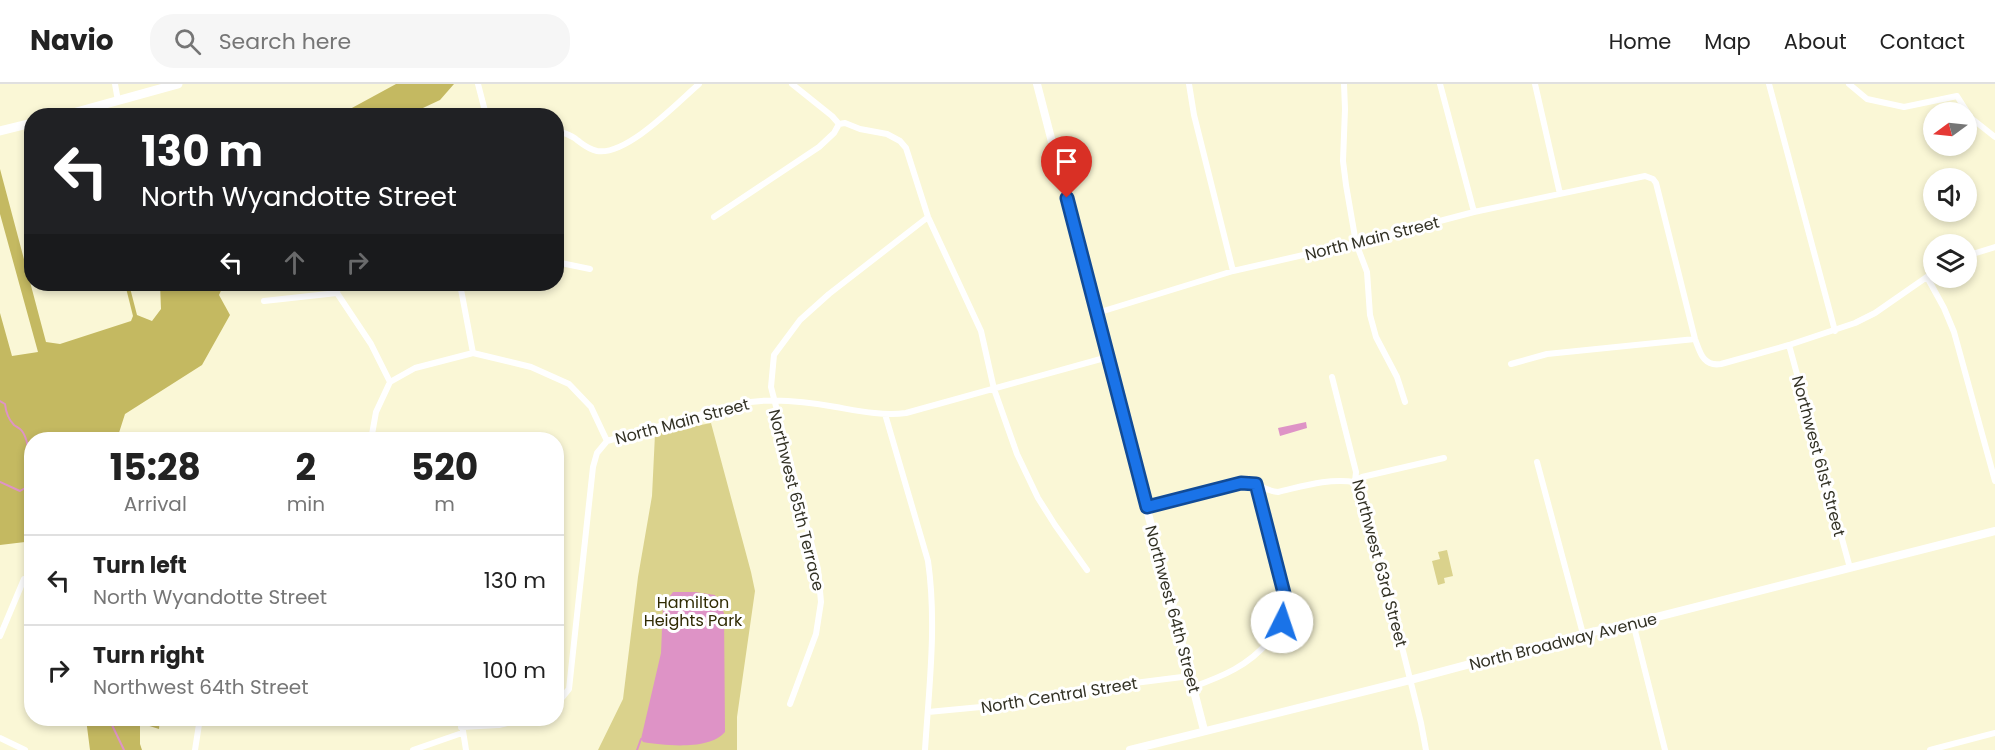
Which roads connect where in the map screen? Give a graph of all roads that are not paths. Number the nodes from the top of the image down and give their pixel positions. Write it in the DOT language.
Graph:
graph roads {
  1 [pos="115,84"];
  2 [pos="178,84"];
  3 [pos="478,84"];
  4 [pos="699,84"];
  5 [pos="792,84"];
  6 [pos="1037,84"];
  7 [pos="1189,84"];
  8 [pos="1344,84"];
  9 [pos="1440,84"];
  10 [pos="1535,84"];
  11 [pos="1769,84"];
  12 [pos="1849,84"];
  13 [pos="118,100"];
  14 [pos="90,108"];
  15 [pos="481,108"];
  16 [pos="839,124"];
  17 [pos="24,125"];
  18 [pos="0,131"];
  19 [pos="564,133"];
  20 [pos="1995,137"];
  21 [pos="1560,194"];
  22 [pos="1474,212"];
  23 [pos="714,217"];
  24 [pos="928,217"];
  25 [pos="1356,243"];
  26 [pos="1995,247"];
  27 [pos="1977,253"];
  28 [pos="564,263"];
  29 [pos="590,268"];
  30 [pos="1233,271"];
  31 [pos="1923,280"];
  32 [pos="1933,288"];
  33 [pos="461,291"];
  34 [pos="337,293"];
  35 [pos="264,301"];
  36 [pos="1096,313"];
  37 [pos="1835,331"];
  38 [pos="1695,339"];
  39 [pos="1789,345"];
  40 [pos="473,353"];
  41 [pos="1108,357"];
  42 [pos="1511,364"];
  43 [pos="1332,377"];
  44 [pos="390,382"];
  45 [pos="994,389"];
  46 [pos="773,400"];
  47 [pos="1405,402"];
  48 [pos="885,414"];
  49 [pos="372,432"];
  50 [pos="607,441"];
  51 [pos="1444,458"];
  52 [pos="1537,462"];
  53 [pos="1995,481"];
  54 [pos="1354,482"];
  55 [pos="1256,484"];
  56 [pos="1147,507"];
  57 [pos="1995,531"];
  58 [pos="1850,568"];
  59 [pos="1087,570"];
  60 [pos="24,579"];
  61 [pos="1633,623"];
  62 [pos="1582,634"];
  63 [pos="0,636"];
  64 [pos="1190,676"];
  65 [pos="1410,680"];
  66 [pos="1193,687"];
  67 [pos="564,695"];
  68 [pos="790,704"];
  69 [pos="928,712"];
  70 [pos="199,726"];
  71 [pos="462,726"];
  72 [pos="492,726"];
  73 [pos="462,730"];
  74 [pos="1204,730"];
  75 [pos="1995,733"];
  76 [pos="0,738"];
  77 [pos="1157,747"];
  78 [pos="25,750"];
  79 [pos="195,750"];
  80 [pos="413,750"];
  81 [pos="466,750"];
  82 [pos="925,750"];
  83 [pos="1130,750"];
  84 [pos="1426,750"];
  85 [pos="1665,750"];
  86 [pos="1930,750"];
  1 -- 13 [label="street"];
  2 -- 13 [label="main road"];
  3 -- 15 [label="street"];
  4 -- 19 [label="street"];
  5 -- 16 [label="street"];
  6 -- 36 [label="street, Northwest 64th Street"];
  7 -- 30 [label="street"];
  8 -- 25 [label="street"];
  9 -- 22 [label="street"];
  10 -- 21 [label="street"];
  11 -- 37 [label="street"];
  12 -- 20 [label="street"];
  13 -- 14 [label="main road"];
  16 -- 23 [label="street"];
  16 -- 24 [label="street"];
  17 -- 18 [label="main road"];
  21 -- 22 [label="street, North Main Street"];
  21 -- 38 [label="street, North Main Street"];
  22 -- 25 [label="street, North Main Street"];
  24 -- 45 [label="street"];
  24 -- 46 [label="street, Northwest 65th Terrace"];
  25 -- 30 [label="street, North Main Street"];
  25 -- 47 [label="street"];
  26 -- 27 [label="street"];
  28 -- 29 [label="street"];
  30 -- 36 [label="street, North Main Street"];
  31 -- 37 [label="street"];
  32 -- 53 [label="street"];
  33 -- 40 [label="street"];
  34 -- 35 [label="street"];
  34 -- 44 [label="street"];
  36 -- 41 [label="street, Northwest 64th Street"];
  37 -- 39 [label="street"];
  38 -- 39 [label="street"];
  38 -- 42 [label="street"];
  39 -- 58 [label="street, Northwest 61st Street"];
  40 -- 44 [label="street"];
  40 -- 50 [label="street"];
  41 -- 45 [label="street, North Main Street"];
  41 -- 56 [label="street, Northwest 64th Street"];
  43 -- 54 [label="street, Northwest 63rd Street"];
  44 -- 49 [label="street"];
  45 -- 48 [label="street, North Main Street"];
  45 -- 59 [label="street"];
  46 -- 48 [label="street, North Main Street"];
  46 -- 50 [label="street, North Main Street"];
  46 -- 68 [label="street, Northwest 65th Terrace"];
  48 -- 69 [label="street"];
  50 -- 67 [label="street"];
  51 -- 54 [label="street"];
  52 -- 62 [label="street"];
  54 -- 55 [label="street"];
  54 -- 65 [label="street, Northwest 63rd Street"];
  55 -- 56 [label="street"];
  55 -- 66 [label="street"];
  56 -- 64 [label="street, Northwest 64th Street"];
  57 -- 58 [label="street, North Broadway Avenue"];
  58 -- 61 [label="street, North Broadway Avenue"];
  60 -- 63 [label="street"];
  61 -- 62 [label="street, North Broadway Avenue"];
  61 -- 85 [label="street"];
  62 -- 65 [label="street, North Broadway Avenue"];
  64 -- 66 [label="street, Northwest 64th Street"];
  64 -- 69 [label="street, North Central Street"];
  65 -- 74 [label="street, North Broadway Avenue"];
  65 -- 84 [label="street, Northwest 63rd Street"];
  66 -- 74 [label="street, Northwest 64th Street"];
  69 -- 82 [label="street"];
  70 -- 79 [label="street"];
  71 -- 73 [label="street"];
  72 -- 73 [label="street"];
  73 -- 80 [label="street"];
  73 -- 81 [label="street"];
  74 -- 77 [label="street, North Broadway Avenue"];
  75 -- 86 [label="street"];
  76 -- 78 [label="street"];
  77 -- 83 [label="street, North Broadway Avenue"];
}
